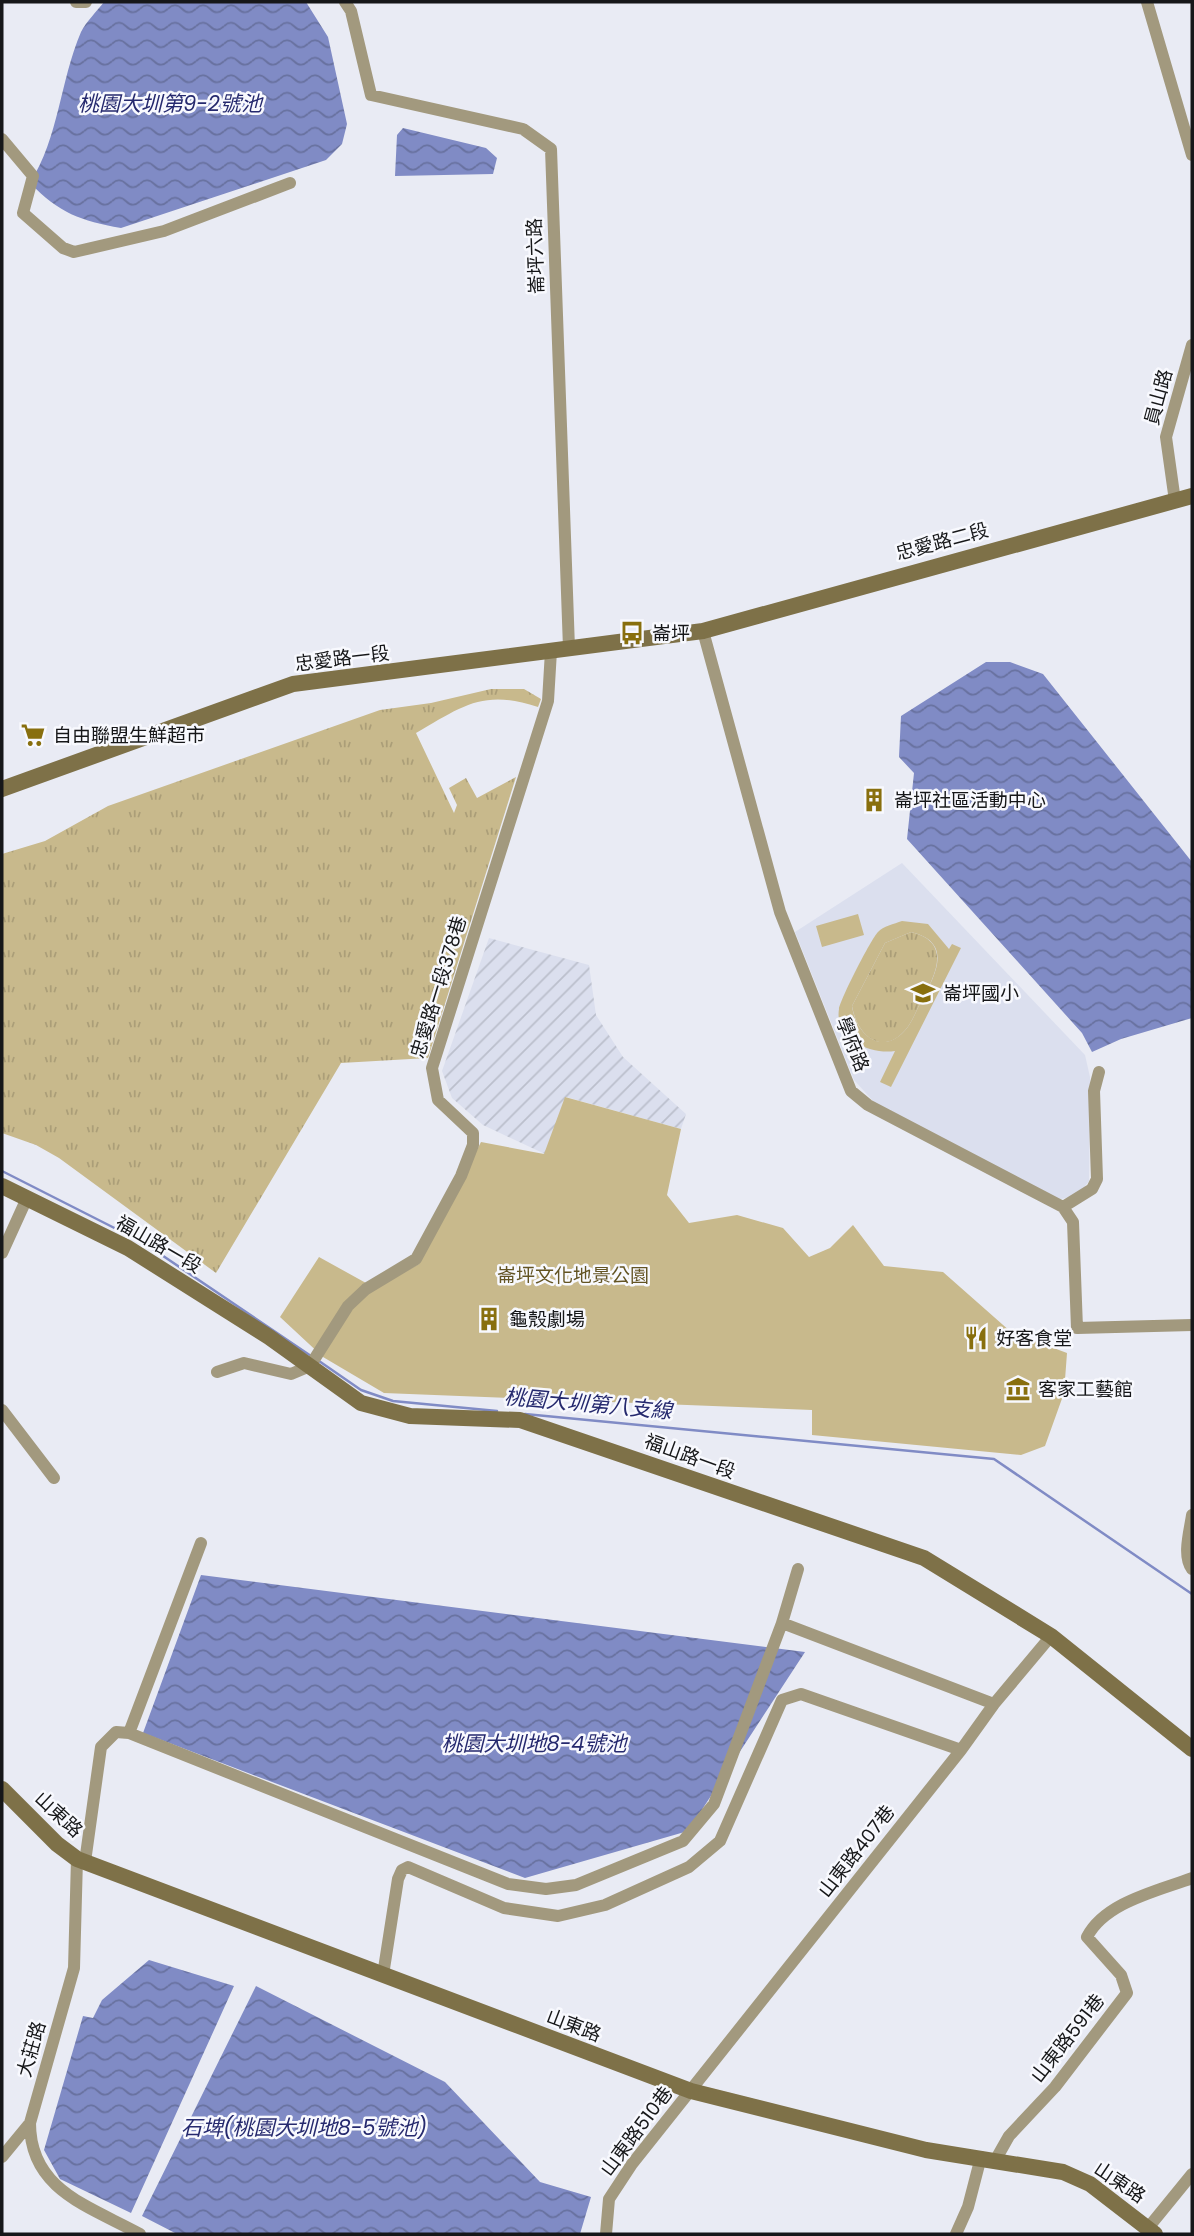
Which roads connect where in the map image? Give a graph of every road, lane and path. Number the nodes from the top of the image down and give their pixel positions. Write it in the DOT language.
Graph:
graph roads {
  1 [pos="76,2"];
  2 [pos="86,2"];
  3 [pos="345,2"];
  4 [pos="1147,2"];
  5 [pos="2,138"];
  6 [pos="1192,155"];
  7 [pos="290,183"];
  8 [pos="1192,345"];
  9 [pos="1192,496"];
  10 [pos="1175,501"];
  11 [pos="703,631"];
  12 [pos="569,648"];
  13 [pos="551,651"];
  14 [pos="2,789"];
  15 [pos="1099,1072"];
  16 [pos="2,1186"];
  17 [pos="27,1198"];
  18 [pos="1063,1207"];
  19 [pos="2,1253"];
  20 [pos="1192,1325"];
  21 [pos="313,1361"];
  22 [pos="217,1372"];
  23 [pos="2,1410"];
  24 [pos="54,1478"];
  25 [pos="1192,1515"];
  26 [pos="201,1543"];
  27 [pos="799,1569"];
  28 [pos="1192,1569"];
  29 [pos="782,1623"];
  30 [pos="1051,1636"];
  31 [pos="993,1704"];
  32 [pos="129,1733"];
  33 [pos="1192,1749"];
  34 [pos="961,1750"];
  35 [pos="2,1789"];
  36 [pos="81,1861"];
  37 [pos="1192,1878"];
  38 [pos="383,1975"];
  39 [pos="691,2091"];
  40 [pos="30,2123"];
  41 [pos="2,2157"];
  42 [pos="988,2158"];
  43 [pos="1192,2174"];
  44 [pos="1152,2231"];
  45 [pos="140,2234"];
  46 [pos="606,2234"];
  47 [pos="957,2234"];
  1 -- 2 [label="street"];
  3 -- 12 [label="street, 崙坪六路"];
  4 -- 6 [label="street"];
  5 -- 7 [label="street"];
  8 -- 10 [label="street, 員山路"];
  9 -- 10 [label="street, 忠愛路二段"];
  10 -- 11 [label="street, 忠愛路二段"];
  11 -- 12 [label="street, 忠愛路一段"];
  11 -- 18 [label="street, 學府路"];
  12 -- 13 [label="street, 忠愛路一段"];
  13 -- 14 [label="street, 忠愛路一段"];
  13 -- 21 [label="street, 忠愛路一段378巷"];
  15 -- 18 [label="street"];
  16 -- 17 [label="street, 福山路一段"];
  17 -- 19 [label="street"];
  17 -- 21 [label="street, 福山路一段"];
  18 -- 20 [label="street"];
  21 -- 22 [label="street"];
  21 -- 30 [label="street, 福山路一段"];
  23 -- 24 [label="street"];
  25 -- 28 [label="street"];
  26 -- 32 [label="street"];
  27 -- 29 [label="street"];
  29 -- 31 [label="street"];
  29 -- 32 [label="street"];
  30 -- 31 [label="street, 山東路407巷"];
  30 -- 33 [label="street, 福山路一段"];
  31 -- 34 [label="street, 山東路407巷"];
  32 -- 36 [label="street, 大莊路"];
  34 -- 38 [label="street"];
  34 -- 39 [label="street, 山東路407巷"];
  35 -- 36 [label="street, 山東路"];
  36 -- 38 [label="street, 山東路"];
  36 -- 40 [label="street, 大莊路"];
  37 -- 42 [label="street, 山東路591巷"];
  38 -- 39 [label="street, 山東路"];
  39 -- 42 [label="street, 山東路"];
  39 -- 46 [label="street, 山東路510巷"];
  40 -- 41 [label="street"];
  40 -- 45 [label="street, 大莊路"];
  42 -- 44 [label="street, 山東路"];
  42 -- 47 [label="street"];
  43 -- 44 [label="street"];
}
